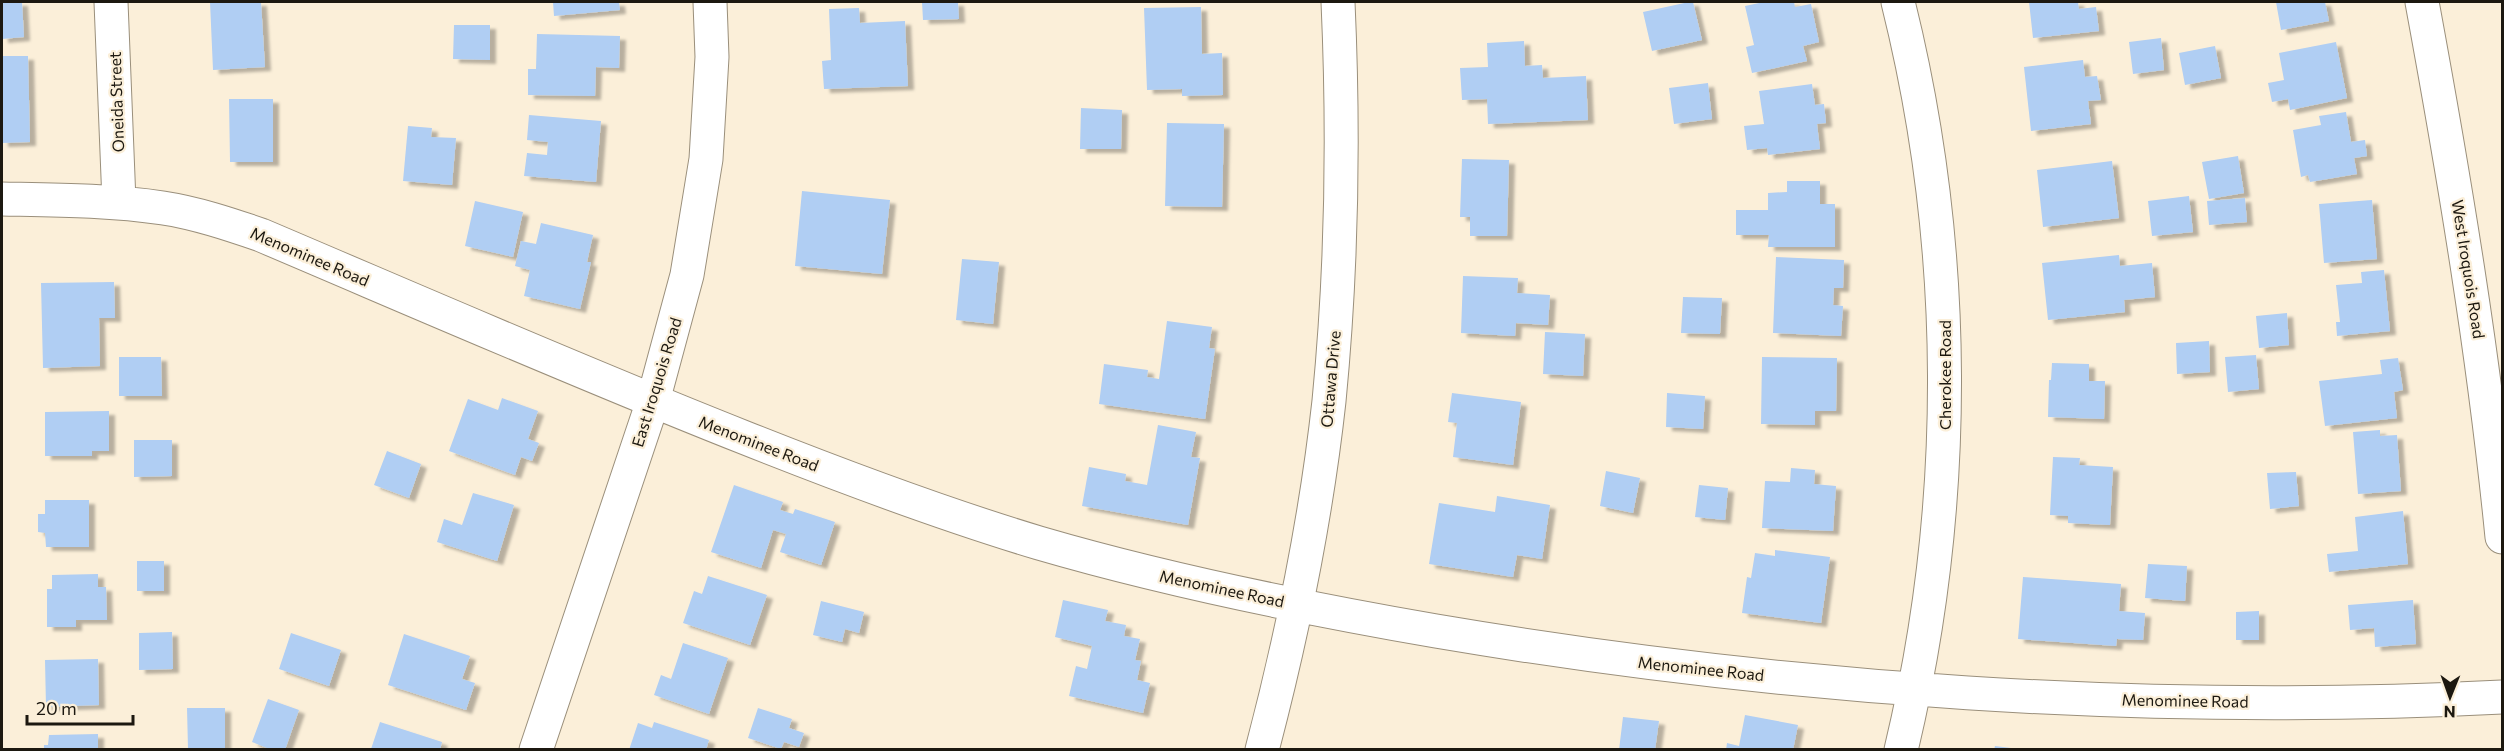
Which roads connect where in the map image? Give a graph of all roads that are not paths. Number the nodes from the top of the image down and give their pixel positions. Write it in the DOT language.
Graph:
graph roads {
  1 [pos="111,2"];
  2 [pos="710,2"];
  3 [pos="1338,2"];
  4 [pos="1898,2"];
  5 [pos="2422,2"];
  6 [pos="2,199"];
  7 [pos="119,202"];
  8 [pos="653,401"];
  9 [pos="2502,537"];
  10 [pos="1296,605"];
  11 [pos="1915,688"];
  12 [pos="2502,697"];
  13 [pos="536,750"];
  14 [pos="1262,750"];
  15 [pos="1901,750"];
  1 -- 7 [label="street, Oneida Street"];
  2 -- 8 [label="street, East Iroquois Road"];
  3 -- 10 [label="street, Ottawa Drive"];
  4 -- 11 [label="street, Cherokee Road"];
  5 -- 9 [label="street, West Iroquois Road"];
  6 -- 7 [label="street, Menominee Road"];
  7 -- 8 [label="street, Menominee Road"];
  8 -- 10 [label="street, Menominee Road"];
  8 -- 13 [label="street, East Iroquois Road"];
  10 -- 11 [label="street, Menominee Road"];
  10 -- 14 [label="street, Ottawa Drive"];
  11 -- 12 [label="street, Menominee Road"];
  11 -- 15 [label="street, Cherokee Road"];
}
